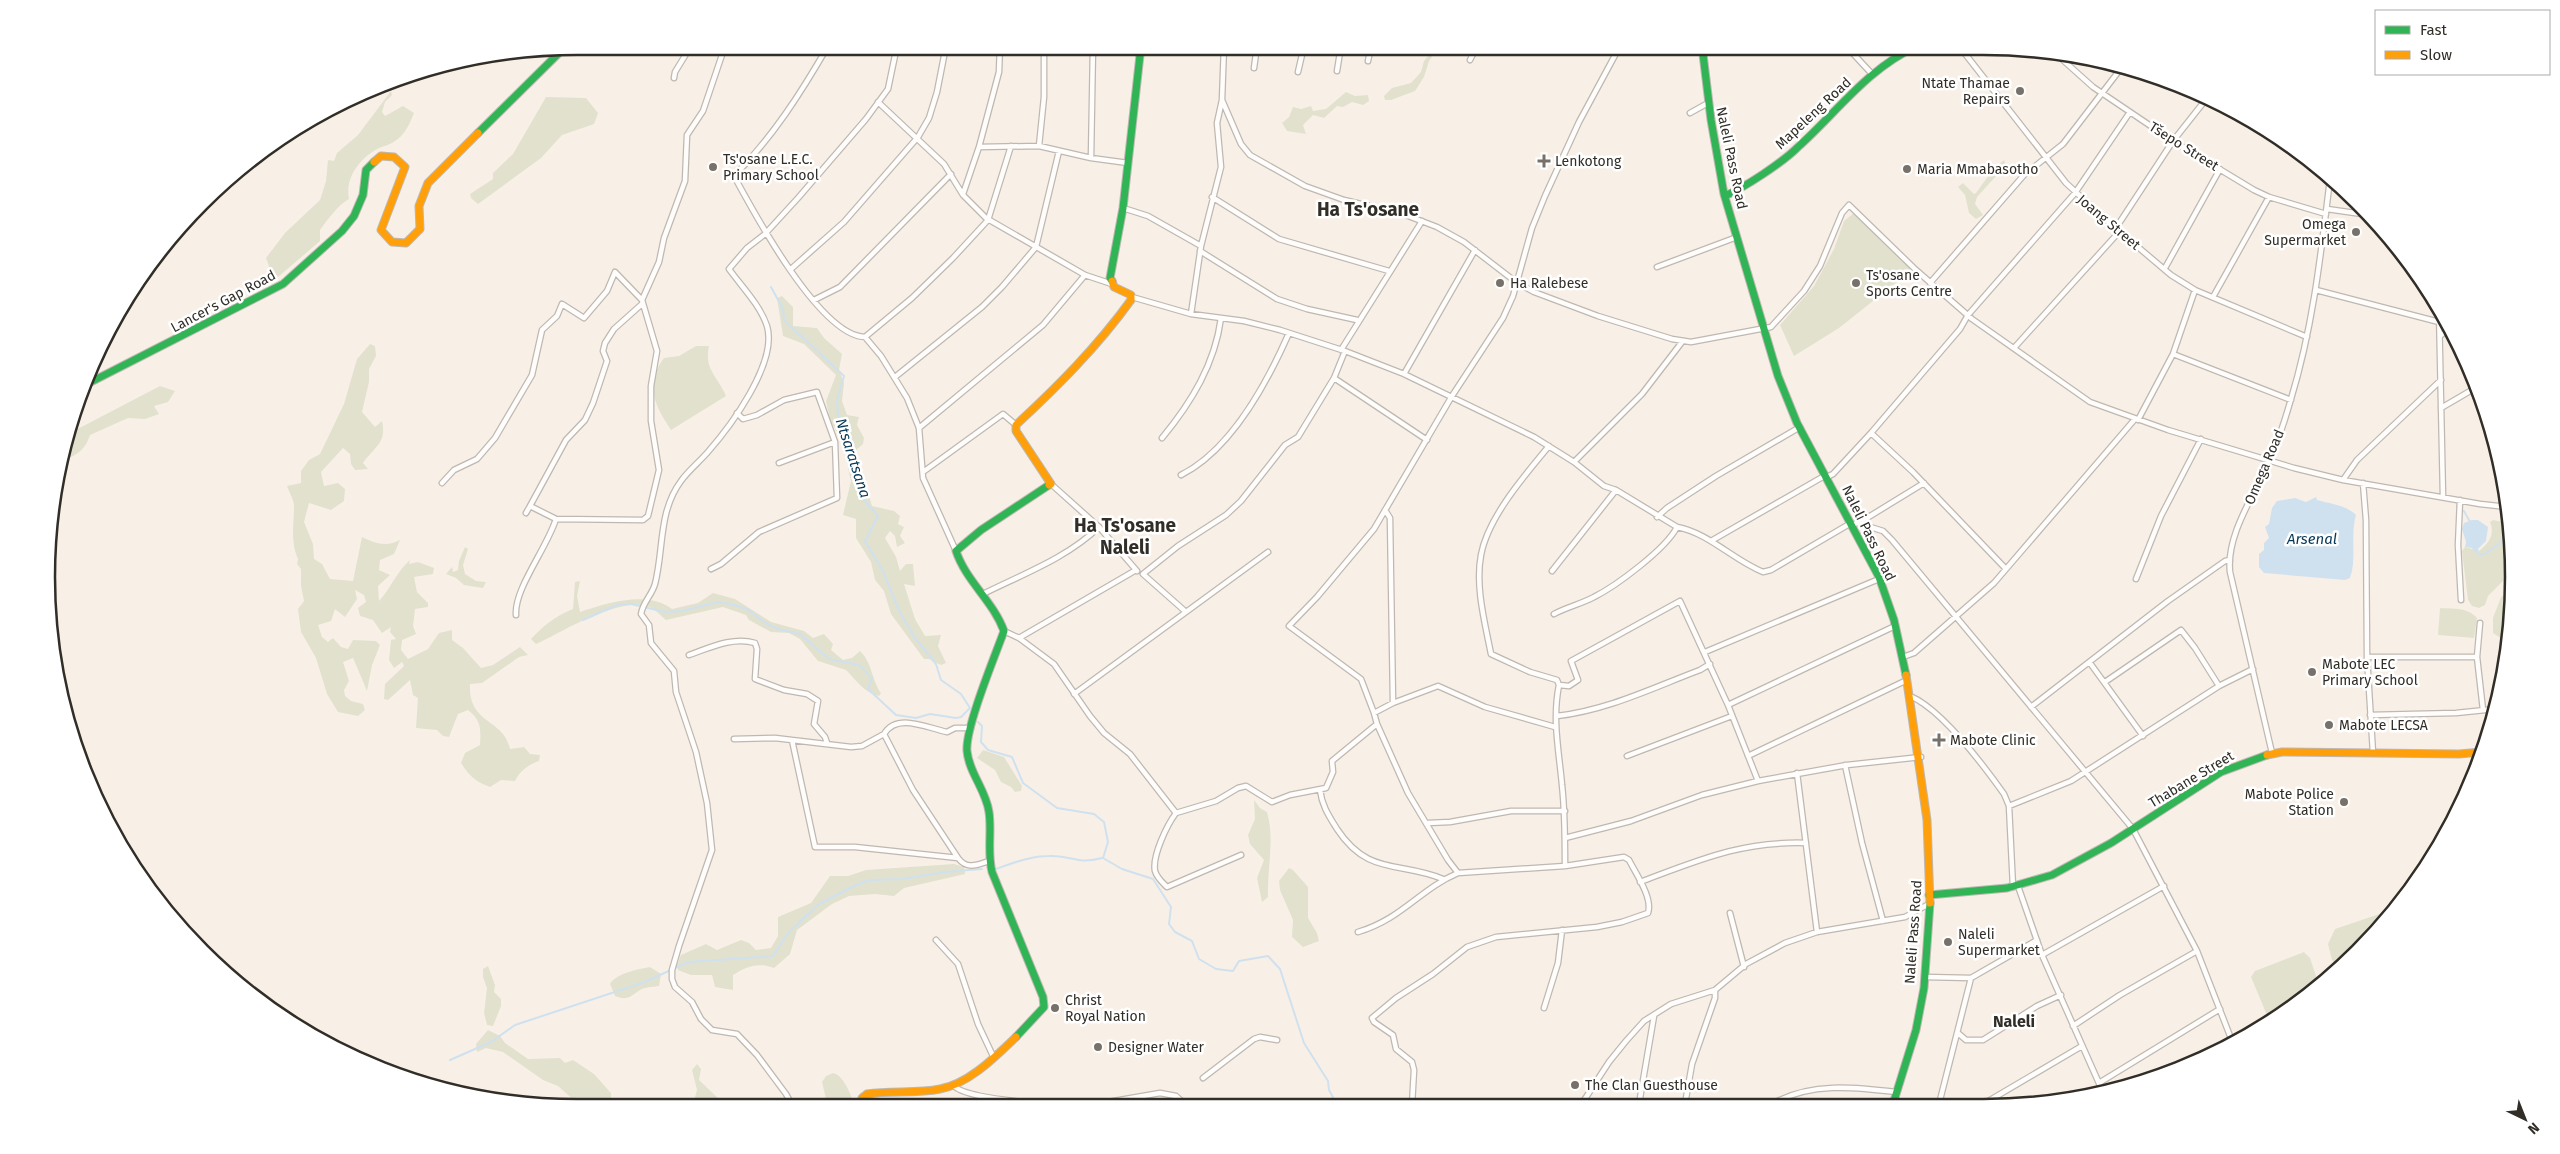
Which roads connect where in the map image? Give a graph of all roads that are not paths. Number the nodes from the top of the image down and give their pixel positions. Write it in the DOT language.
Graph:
graph roads {
  1 [pos="685,55"];
  2 [pos="722,55"];
  3 [pos="824,55"];
  4 [pos="895,55"];
  5 [pos="944,55"];
  6 [pos="1000,55"];
  7 [pos="1044,55"];
  8 [pos="1093,55"];
  9 [pos="1140,55"];
  10 [pos="1224,55"];
  11 [pos="1256,55"];
  12 [pos="1302,55"];
  13 [pos="1340,55"];
  14 [pos="1369,55"];
  15 [pos="1472,55"];
  16 [pos="1615,55"];
  17 [pos="1703,55"];
  18 [pos="1854,55"];
  19 [pos="1899,55"];
  20 [pos="1966,55"];
  21 [pos="556,56"];
  22 [pos="1470,60"];
  23 [pos="1368,61"];
  24 [pos="2064,61"];
  25 [pos="1254,68"];
  26 [pos="1337,71"];
  27 [pos="1298,72"];
  28 [pos="2118,73"];
  29 [pos="1872,74"];
  30 [pos="674,78"];
  31 [pos="2104,93"];
  32 [pos="1222,100"];
  33 [pos="878,102"];
  34 [pos="1708,103"];
  35 [pos="2202,104"];
  36 [pos="2130,112"];
  37 [pos="1690,113"];
  38 [pos="918,137"];
  39 [pos="2173,141"];
  40 [pos="1011,146"];
  41 [pos="1039,146"];
  42 [pos="978,147"];
  43 [pos="1059,151"];
  44 [pos="2046,157"];
  45 [pos="1091,158"];
  46 [pos="1128,163"];
  47 [pos="2220,169"];
  48 [pos="952,174"];
  49 [pos="2329,187"];
  50 [pos="2075,193"];
  51 [pos="963,195"];
  52 [pos="1725,196"];
  53 [pos="1212,197"];
  54 [pos="2269,198"];
  55 [pos="1122,208"];
  56 [pos="2327,211"];
  57 [pos="2357,214"];
  58 [pos="988,220"];
  59 [pos="1422,221"];
  60 [pos="2117,230"];
  61 [pos="765,234"];
  62 [pos="1737,237"];
  63 [pos="1201,246"];
  64 [pos="1036,247"];
  65 [pos="1475,250"];
  66 [pos="1200,252"];
  67 [pos="1657,267"];
  68 [pos="2165,268"];
  69 [pos="791,269"];
  70 [pos="1389,270"];
  71 [pos="1085,275"];
  72 [pos="1516,282"];
  73 [pos="1930,283"];
  74 [pos="1112,284"];
  75 [pos="2196,290"];
  76 [pos="2316,290"];
  77 [pos="1132,297"];
  78 [pos="2213,297"];
  79 [pos="814,300"];
  80 [pos="642,302"];
  81 [pos="1191,314"];
  82 [pos="1968,316"];
  83 [pos="1221,318"];
  84 [pos="1358,320"];
  85 [pos="2439,322"];
  86 [pos="2439,324"];
  87 [pos="1764,329"];
  88 [pos="1290,333"];
  89 [pos="2444,333"];
  90 [pos="2440,336"];
  91 [pos="865,337"];
  92 [pos="2307,337"];
  93 [pos="1682,342"];
  94 [pos="2014,348"];
  95 [pos="1343,350"];
  96 [pos="2172,354"];
  97 [pos="1404,374"];
  98 [pos="895,377"];
  99 [pos="1334,378"];
  100 [pos="2441,380"];
  101 [pos="94,381"];
  102 [pos="2470,391"];
  103 [pos="1452,396"];
  104 [pos="2291,400"];
  105 [pos="2442,408"];
  106 [pos="737,413"];
  107 [pos="2136,420"];
  108 [pos="1016,424"];
  109 [pos="1800,427"];
  110 [pos="919,428"];
  111 [pos="1871,433"];
  112 [pos="1162,438"];
  113 [pos="2201,439"];
  114 [pos="1427,440"];
  115 [pos="835,442"];
  116 [pos="1549,446"];
  117 [pos="2270,460"];
  118 [pos="1574,462"];
  119 [pos="779,463"];
  120 [pos="923,472"];
  121 [pos="1181,475"];
  122 [pos="1826,476"];
  123 [pos="2344,480"];
  124 [pos="442,483"];
  125 [pos="1924,483"];
  126 [pos="2362,483"];
  127 [pos="1051,484"];
  128 [pos="1616,490"];
  129 [pos="2443,497"];
  130 [pos="2460,500"];
  131 [pos="530,506"];
  132 [pos="2500,506"];
  133 [pos="1385,510"];
  134 [pos="526,514"];
  135 [pos="1657,517"];
  136 [pos="556,519"];
  137 [pos="1862,521"];
  138 [pos="1852,524"];
  139 [pos="1100,527"];
  140 [pos="1677,528"];
  141 [pos="1710,541"];
  142 [pos="956,551"];
  143 [pos="1268,552"];
  144 [pos="2230,560"];
  145 [pos="711,569"];
  146 [pos="2006,569"];
  147 [pos="1136,570"];
  148 [pos="1552,571"];
  149 [pos="1143,574"];
  150 [pos="1879,579"];
  151 [pos="2136,579"];
  152 [pos="982,594"];
  153 [pos="2461,600"];
  154 [pos="1186,612"];
  155 [pos="1554,614"];
  156 [pos="516,615"];
  157 [pos="1956,618"];
  158 [pos="2480,624"];
  159 [pos="1895,626"];
  160 [pos="1004,631"];
  161 [pos="1019,638"];
  162 [pos="1705,652"];
  163 [pos="689,655"];
  164 [pos="2477,656"];
  165 [pos="1903,657"];
  166 [pos="2367,657"];
  167 [pos="2090,662"];
  168 [pos="1710,664"];
  169 [pos="2253,669"];
  170 [pos="1907,680"];
  171 [pos="2105,682"];
  172 [pos="1559,686"];
  173 [pos="2219,686"];
  174 [pos="1074,694"];
  175 [pos="1910,696"];
  176 [pos="1393,702"];
  177 [pos="1728,705"];
  178 [pos="2031,707"];
  179 [pos="2483,710"];
  180 [pos="2488,710"];
  181 [pos="1374,713"];
  182 [pos="2370,715"];
  183 [pos="1556,716"];
  184 [pos="1732,716"];
  185 [pos="1377,724"];
  186 [pos="1555,727"];
  187 [pos="971,728"];
  188 [pos="884,734"];
  189 [pos="2143,736"];
  190 [pos="734,739"];
  191 [pos="792,740"];
  192 [pos="827,743"];
  193 [pos="2474,752"];
  194 [pos="2272,753"];
  195 [pos="2373,753"];
  196 [pos="1627,756"];
  197 [pos="1748,756"];
  198 [pos="1921,757"];
  199 [pos="1846,765"];
  200 [pos="2085,772"];
  201 [pos="1797,773"];
  202 [pos="1758,781"];
  203 [pos="1320,790"];
  204 [pos="2008,806"];
  205 [pos="1565,811"];
  206 [pos="1176,813"];
  207 [pos="1428,823"];
  208 [pos="2134,828"];
  209 [pos="1565,838"];
  210 [pos="1806,843"];
  211 [pos="1241,855"];
  212 [pos="958,858"];
  213 [pos="989,861"];
  214 [pos="1565,866"];
  215 [pos="1458,872"];
  216 [pos="1443,879"];
  217 [pos="1640,882"];
  218 [pos="2164,886"];
  219 [pos="2015,887"];
  220 [pos="1929,895"];
  221 [pos="1929,904"];
  222 [pos="1730,913"];
  223 [pos="1883,921"];
  224 [pos="1562,930"];
  225 [pos="1358,932"];
  226 [pos="1817,932"];
  227 [pos="936,940"];
  228 [pos="2037,940"];
  229 [pos="2197,951"];
  230 [pos="2042,955"];
  231 [pos="1744,967"];
  232 [pos="1925,977"];
  233 [pos="1971,978"];
  234 [pos="1715,990"];
  235 [pos="2061,995"];
  236 [pos="1544,1008"];
  237 [pos="2220,1009"];
  238 [pos="1654,1016"];
  239 [pos="2073,1026"];
  240 [pos="1959,1034"];
  241 [pos="2230,1036"];
  242 [pos="1277,1040"];
  243 [pos="2082,1046"];
  244 [pos="993,1056"];
  245 [pos="1203,1078"];
  246 [pos="2099,1083"];
  247 [pos="953,1085"];
  248 [pos="1896,1092"];
  249 [pos="789,1099"];
  250 [pos="862,1099"];
  251 [pos="1002,1099"];
  252 [pos="1125,1099"];
  253 [pos="1179,1099"];
  254 [pos="1412,1099"];
  255 [pos="1585,1099"];
  256 [pos="1640,1099"];
  257 [pos="1686,1099"];
  258 [pos="1783,1099"];
  259 [pos="1894,1099"];
  260 [pos="1940,1099"];
  261 [pos="1992,1099"];
  1 -- 30 [label="street"];
  2 -- 80 [label="street"];
  3 -- 61 [label="street"];
  4 -- 33 [label="street"];
  5 -- 38 [label="street"];
  6 -- 42 [label="street"];
  7 -- 41 [label="street"];
  8 -- 45 [label="street"];
  9 -- 46 [label="street"];
  10 -- 32 [label="street"];
  11 -- 25 [label="street"];
  12 -- 27 [label="street"];
  13 -- 26 [label="street"];
  14 -- 23 [label="street"];
  15 -- 22 [label="street"];
  16 -- 72 [label="street"];
  17 -- 34 [label="street, Naleli Pass Road"];
  18 -- 29 [label="street"];
  19 -- 29 [label="street, Mapeleng Road"];
  20 -- 44 [label="street, Joang Street"];
  21 -- 101 [label="street, Lancer's Gap Road"];
  24 -- 31 [label="street, Tšepo Street"];
  28 -- 31 [label="street"];
  29 -- 52 [label="street, Mapeleng Road"];
  31 -- 36 [label="street, Tšepo Street"];
  31 -- 44 [label="street"];
  32 -- 53 [label="street"];
  32 -- 59 [label="street"];
  33 -- 38 [label="street"];
  33 -- 61 [label="street"];
  34 -- 37 [label="street"];
  34 -- 52 [label="street, Naleli Pass Road"];
  35 -- 39 [label="street"];
  36 -- 39 [label="street, Tšepo Street"];
  36 -- 50 [label="street"];
  38 -- 48 [label="street"];
  38 -- 69 [label="street"];
  39 -- 47 [label="street, Tšepo Street"];
  39 -- 60 [label="street"];
  40 -- 41 [label="street"];
  40 -- 42 [label="street"];
  40 -- 58 [label="street"];
  41 -- 43 [label="street"];
  42 -- 51 [label="street"];
  43 -- 45 [label="street"];
  43 -- 64 [label="street"];
  44 -- 50 [label="street, Joang Street"];
  44 -- 73 [label="street"];
  45 -- 46 [label="street"];
  46 -- 55 [label="street"];
  47 -- 54 [label="street, Tšepo Street"];
  47 -- 68 [label="street"];
  48 -- 51 [label="street"];
  48 -- 79 [label="street"];
  49 -- 56 [label="street, Omega Road"];
  50 -- 60 [label="street, Joang Street"];
  50 -- 82 [label="street"];
  51 -- 58 [label="street"];
  52 -- 62 [label="street, Naleli Pass Road"];
  53 -- 63 [label="street"];
  53 -- 70 [label="street"];
  54 -- 56 [label="street, Tšepo Street"];
  54 -- 78 [label="street"];
  55 -- 63 [label="street"];
  55 -- 74 [label="street"];
  56 -- 57 [label="street, Tšepo Street"];
  56 -- 76 [label="street, Omega Road"];
  58 -- 64 [label="street"];
  58 -- 91 [label="street"];
  59 -- 65 [label="street"];
  59 -- 70 [label="street"];
  60 -- 68 [label="street, Joang Street"];
  60 -- 94 [label="street"];
  61 -- 69 [label="street"];
  61 -- 106 [label="street"];
  62 -- 67 [label="street"];
  62 -- 87 [label="street, Naleli Pass Road"];
  63 -- 66 [label="street"];
  64 -- 71 [label="street"];
  64 -- 98 [label="street"];
  65 -- 72 [label="street"];
  65 -- 97 [label="street"];
  66 -- 81 [label="street"];
  66 -- 84 [label="street"];
  68 -- 75 [label="street, Joang Street"];
  69 -- 79 [label="street"];
  70 -- 84 [label="street"];
  71 -- 74 [label="street"];
  71 -- 110 [label="street"];
  72 -- 93 [label="street"];
  72 -- 103 [label="street"];
  73 -- 82 [label="street"];
  73 -- 87 [label="street"];
  74 -- 77 [label="street"];
  75 -- 78 [label="street, Joang Street"];
  75 -- 96 [label="street"];
  76 -- 85 [label="street"];
  76 -- 92 [label="street, Omega Road"];
  77 -- 81 [label="street"];
  77 -- 108 [label="street"];
  78 -- 92 [label="street, Joang Street"];
  79 -- 91 [label="street"];
  80 -- 124 [label="street"];
  80 -- 131 [label="street"];
  80 -- 136 [label="street"];
  81 -- 83 [label="street"];
  82 -- 94 [label="street"];
  82 -- 111 [label="street"];
  83 -- 88 [label="street"];
  83 -- 112 [label="street"];
  84 -- 95 [label="street"];
  86 -- 90 [label="street"];
  87 -- 93 [label="street"];
  87 -- 109 [label="street, Naleli Pass Road"];
  88 -- 95 [label="street"];
  88 -- 121 [label="street"];
  89 -- 90 [label="street"];
  90 -- 100 [label="street"];
  91 -- 98 [label="street"];
  92 -- 104 [label="street, Omega Road"];
  93 -- 118 [label="street"];
  94 -- 107 [label="street"];
  95 -- 97 [label="street"];
  95 -- 99 [label="street"];
  96 -- 104 [label="street"];
  96 -- 107 [label="street"];
  97 -- 103 [label="street"];
  98 -- 110 [label="street"];
  99 -- 114 [label="street"];
  99 -- 149 [label="street"];
  100 -- 105 [label="street"];
  100 -- 123 [label="street"];
  102 -- 105 [label="street"];
  103 -- 114 [label="street"];
  103 -- 116 [label="street"];
  104 -- 117 [label="street, Omega Road"];
  105 -- 129 [label="street"];
  106 -- 115 [label="street"];
  106 -- 249 [label="street"];
  107 -- 113 [label="street"];
  107 -- 146 [label="street"];
  108 -- 120 [label="street"];
  108 -- 127 [label="street"];
  109 -- 122 [label="street, Naleli Pass Road"];
  109 -- 135 [label="street"];
  110 -- 120 [label="street"];
  111 -- 122 [label="street"];
  111 -- 125 [label="street"];
  113 -- 117 [label="street"];
  113 -- 151 [label="street"];
  114 -- 133 [label="street"];
  115 -- 119 [label="street"];
  115 -- 145 [label="street"];
  116 -- 118 [label="street"];
  116 -- 172 [label="street"];
  117 -- 123 [label="street"];
  117 -- 144 [label="street, Omega Road"];
  118 -- 128 [label="street"];
  120 -- 142 [label="street"];
  122 -- 138 [label="street, Naleli Pass Road"];
  122 -- 141 [label="street"];
  123 -- 126 [label="street"];
  125 -- 137 [label="street"];
  125 -- 146 [label="street"];
  126 -- 129 [label="street"];
  126 -- 166 [label="street"];
  127 -- 139 [label="street"];
  127 -- 142 [label="street"];
  128 -- 135 [label="street"];
  128 -- 148 [label="street"];
  129 -- 130 [label="street"];
  130 -- 132 [label="street"];
  130 -- 153 [label="street"];
  131 -- 134 [label="street"];
  131 -- 136 [label="street"];
  133 -- 176 [label="street"];
  133 -- 181 [label="street"];
  135 -- 140 [label="street"];
  136 -- 156 [label="street"];
  137 -- 138 [label="street"];
  137 -- 157 [label="street"];
  138 -- 141 [label="street"];
  138 -- 150 [label="street, Naleli Pass Road"];
  139 -- 147 [label="street"];
  139 -- 152 [label="street"];
  140 -- 141 [label="street"];
  140 -- 155 [label="street"];
  142 -- 152 [label="street"];
  143 -- 154 [label="street"];
  144 -- 167 [label="street"];
  144 -- 169 [label="street, Omega Road"];
  146 -- 157 [label="street"];
  147 -- 149 [label="street"];
  147 -- 161 [label="street"];
  149 -- 154 [label="street"];
  150 -- 159 [label="street, Naleli Pass Road"];
  150 -- 162 [label="street"];
  152 -- 160 [label="street"];
  154 -- 174 [label="street"];
  157 -- 165 [label="street"];
  157 -- 178 [label="street"];
  158 -- 164 [label="street"];
  159 -- 165 [label="street, Naleli Pass Road"];
  159 -- 177 [label="street"];
  160 -- 161 [label="street"];
  160 -- 187 [label="street"];
  161 -- 174 [label="street"];
  162 -- 168 [label="street"];
  162 -- 172 [label="street"];
  163 -- 192 [label="street"];
  164 -- 166 [label="street"];
  164 -- 179 [label="street"];
  165 -- 170 [label="street, Naleli Pass Road"];
  166 -- 182 [label="street"];
  167 -- 171 [label="street"];
  167 -- 178 [label="street"];
  168 -- 177 [label="street"];
  168 -- 183 [label="street"];
  169 -- 173 [label="street"];
  169 -- 194 [label="street, Omega Road"];
  170 -- 175 [label="street, Naleli Pass Road"];
  170 -- 197 [label="street"];
  171 -- 173 [label="street"];
  171 -- 189 [label="street"];
  172 -- 183 [label="street"];
  173 -- 189 [label="street"];
  174 -- 206 [label="street"];
  175 -- 198 [label="street, Naleli Pass Road"];
  175 -- 204 [label="street"];
  176 -- 181 [label="street"];
  176 -- 186 [label="street"];
  177 -- 184 [label="street"];
  178 -- 200 [label="street"];
  179 -- 180 [label="street"];
  179 -- 182 [label="street"];
  181 -- 185 [label="street"];
  182 -- 195 [label="street"];
  183 -- 186 [label="street"];
  184 -- 196 [label="street"];
  184 -- 197 [label="street"];
  185 -- 203 [label="street"];
  185 -- 207 [label="street"];
  186 -- 205 [label="street"];
  187 -- 188 [label="street"];
  187 -- 213 [label="street"];
  188 -- 192 [label="street"];
  188 -- 212 [label="street"];
  189 -- 200 [label="street"];
  190 -- 191 [label="street"];
  191 -- 192 [label="street"];
  191 -- 212 [label="street"];
  193 -- 195 [label="street, Thabane Street"];
  194 -- 195 [label="street, Thabane Street"];
  194 -- 208 [label="street, Thabane Street"];
  197 -- 202 [label="street"];
  198 -- 199 [label="street"];
  198 -- 220 [label="street, Naleli Pass Road"];
  199 -- 201 [label="street"];
  199 -- 223 [label="street"];
  200 -- 204 [label="street"];
  200 -- 208 [label="street"];
  201 -- 202 [label="street"];
  201 -- 210 [label="street"];
  202 -- 209 [label="street"];
  203 -- 206 [label="street"];
  203 -- 216 [label="street"];
  204 -- 219 [label="street"];
  205 -- 207 [label="street"];
  205 -- 209 [label="street"];
  206 -- 211 [label="street"];
  207 -- 215 [label="street"];
  208 -- 218 [label="street"];
  208 -- 219 [label="street, Thabane Street"];
  209 -- 214 [label="street"];
  210 -- 217 [label="street"];
  210 -- 226 [label="street"];
  212 -- 213 [label="street"];
  213 -- 244 [label="street"];
  214 -- 215 [label="street"];
  214 -- 217 [label="street"];
  215 -- 216 [label="street"];
  216 -- 225 [label="street"];
  217 -- 224 [label="street"];
  218 -- 229 [label="street"];
  218 -- 230 [label="street"];
  219 -- 220 [label="street, Thabane Street"];
  219 -- 228 [label="street"];
  220 -- 221 [label="street, Naleli Pass Road"];
  221 -- 223 [label="street"];
  221 -- 232 [label="street, Naleli Pass Road"];
  222 -- 231 [label="street"];
  223 -- 226 [label="street"];
  224 -- 236 [label="street"];
  224 -- 254 [label="street"];
  226 -- 231 [label="street"];
  227 -- 244 [label="street"];
  228 -- 230 [label="street"];
  228 -- 233 [label="street"];
  229 -- 237 [label="street"];
  229 -- 239 [label="street"];
  230 -- 235 [label="street"];
  231 -- 234 [label="street"];
  232 -- 233 [label="street"];
  232 -- 248 [label="street, Naleli Pass Road"];
  233 -- 240 [label="street"];
  234 -- 238 [label="street"];
  234 -- 257 [label="street"];
  235 -- 239 [label="street"];
  235 -- 240 [label="street"];
  237 -- 241 [label="street"];
  237 -- 246 [label="street"];
  238 -- 255 [label="street"];
  238 -- 256 [label="street"];
  239 -- 243 [label="street"];
  240 -- 260 [label="street"];
  242 -- 245 [label="street"];
  243 -- 246 [label="street"];
  243 -- 261 [label="street"];
  244 -- 247 [label="street"];
  247 -- 250 [label="street"];
  247 -- 251 [label="street"];
  248 -- 258 [label="street"];
  248 -- 259 [label="street, Naleli Pass Road"];
  252 -- 253 [label="street"];
}
